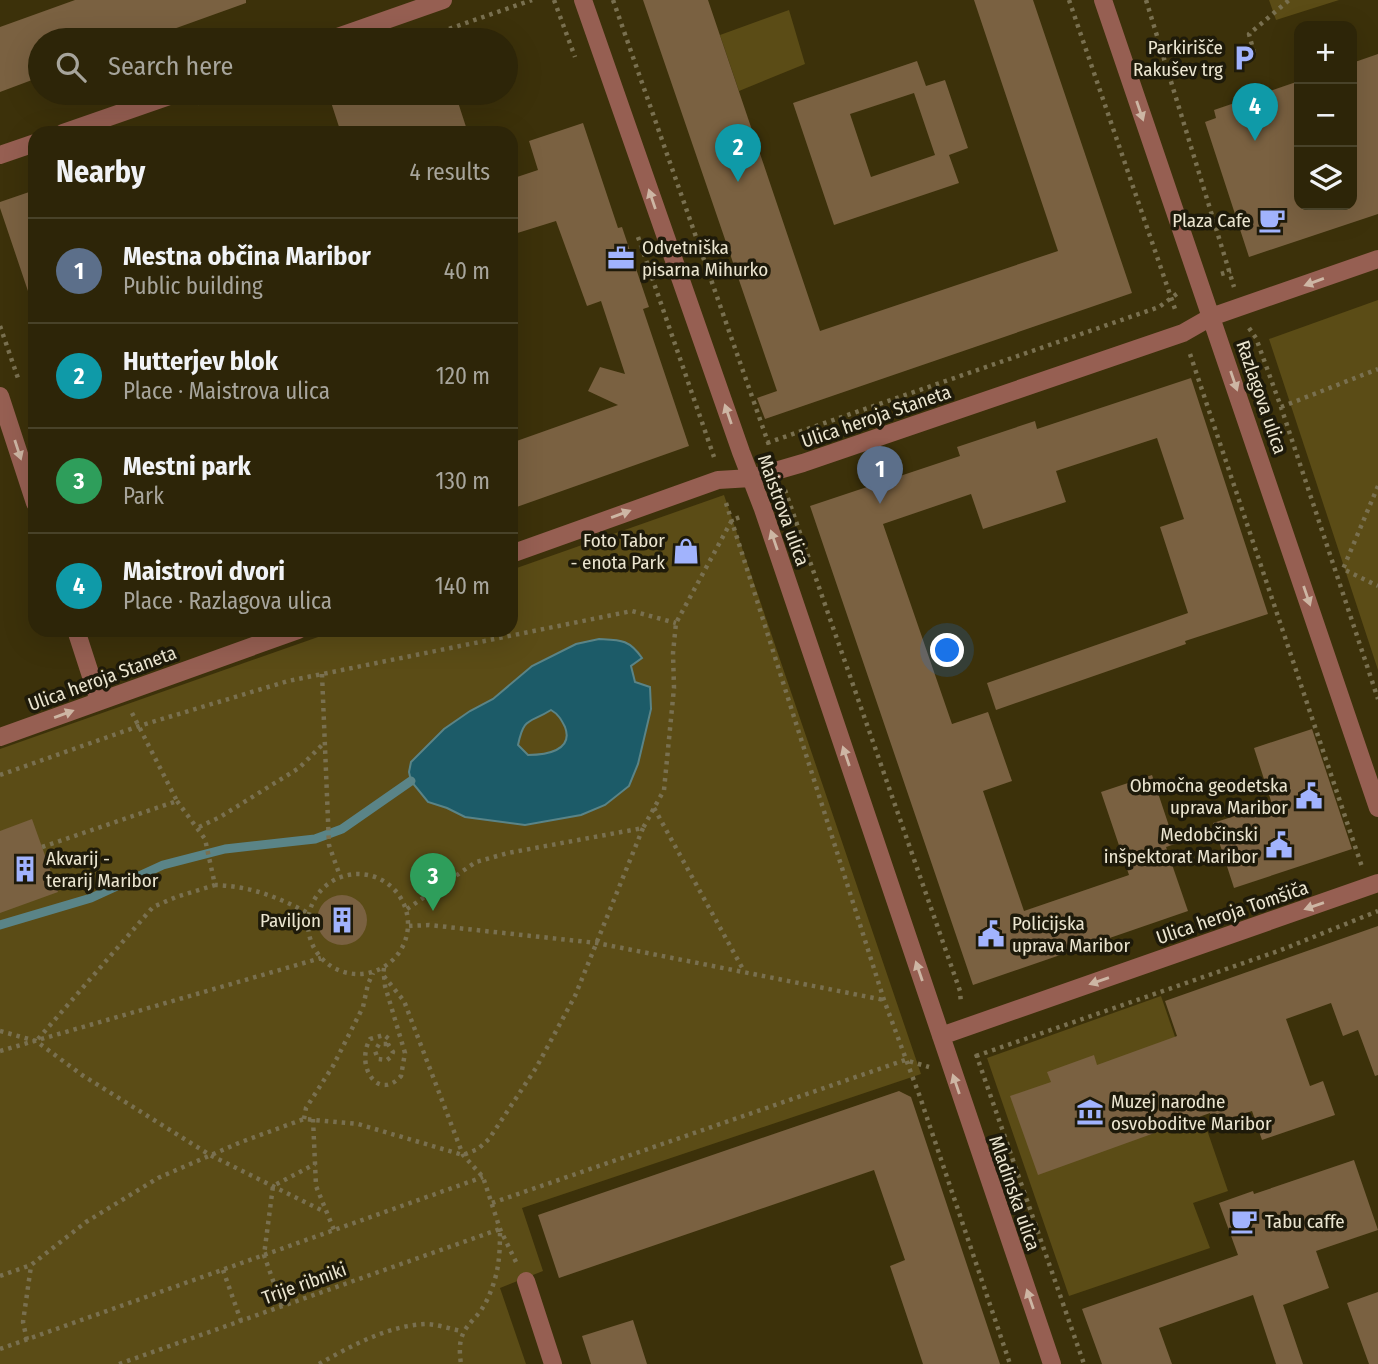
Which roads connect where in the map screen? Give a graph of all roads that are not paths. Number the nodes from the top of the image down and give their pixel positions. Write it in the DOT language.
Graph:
graph roads {
  1 [pos="443,0"];
  2 [pos="583,0"];
  3 [pos="1103,0"];
  4 [pos="363,28"];
  5 [pos="144,105"];
  6 [pos="83,126"];
  7 [pos="28,145"];
  8 [pos="0,155"];
  9 [pos="1378,259"];
  10 [pos="1211,317"];
  11 [pos="0,396"];
  12 [pos="751,478"];
  13 [pos="28,482"];
  14 [pos="518,551"];
  15 [pos="78,637"];
  16 [pos="278,637"];
  17 [pos="100,701"];
  18 [pos="0,737"];
  19 [pos="1378,808"];
  20 [pos="1378,883"];
  21 [pos="941,1036"];
  22 [pos="526,1281"];
  23 [pos="553,1364"];
  24 [pos="1052,1364"];
  1 -- 4 [label="street"];
  12 -- 2 [label="street, Maistrova ulica, one-way"];
  3 -- 10 [label="street, Razlagova ulica, one-way"];
  5 -- 6 [label="street"];
  7 -- 8 [label="street"];
  9 -- 10 [label="street, Ulica heroja Staneta, one-way"];
  10 -- 12 [label="street, Ulica heroja Staneta"];
  10 -- 19 [label="street, Razlagova ulica, one-way"];
  11 -- 13 [label="street, one-way"];
  14 -- 12 [label="street, Ulica heroja Staneta, one-way"];
  21 -- 12 [label="street, Maistrova ulica, one-way"];
  15 -- 17 [label="street"];
  16 -- 17 [label="street, Ulica heroja Staneta"];
  18 -- 17 [label="street, Ulica heroja Staneta, one-way"];
  20 -- 21 [label="street, Ulica heroja Tomšiča, one-way"];
  24 -- 21 [label="street, Mladinska ulica, one-way"];
  22 -- 23 [label="street"];
}
